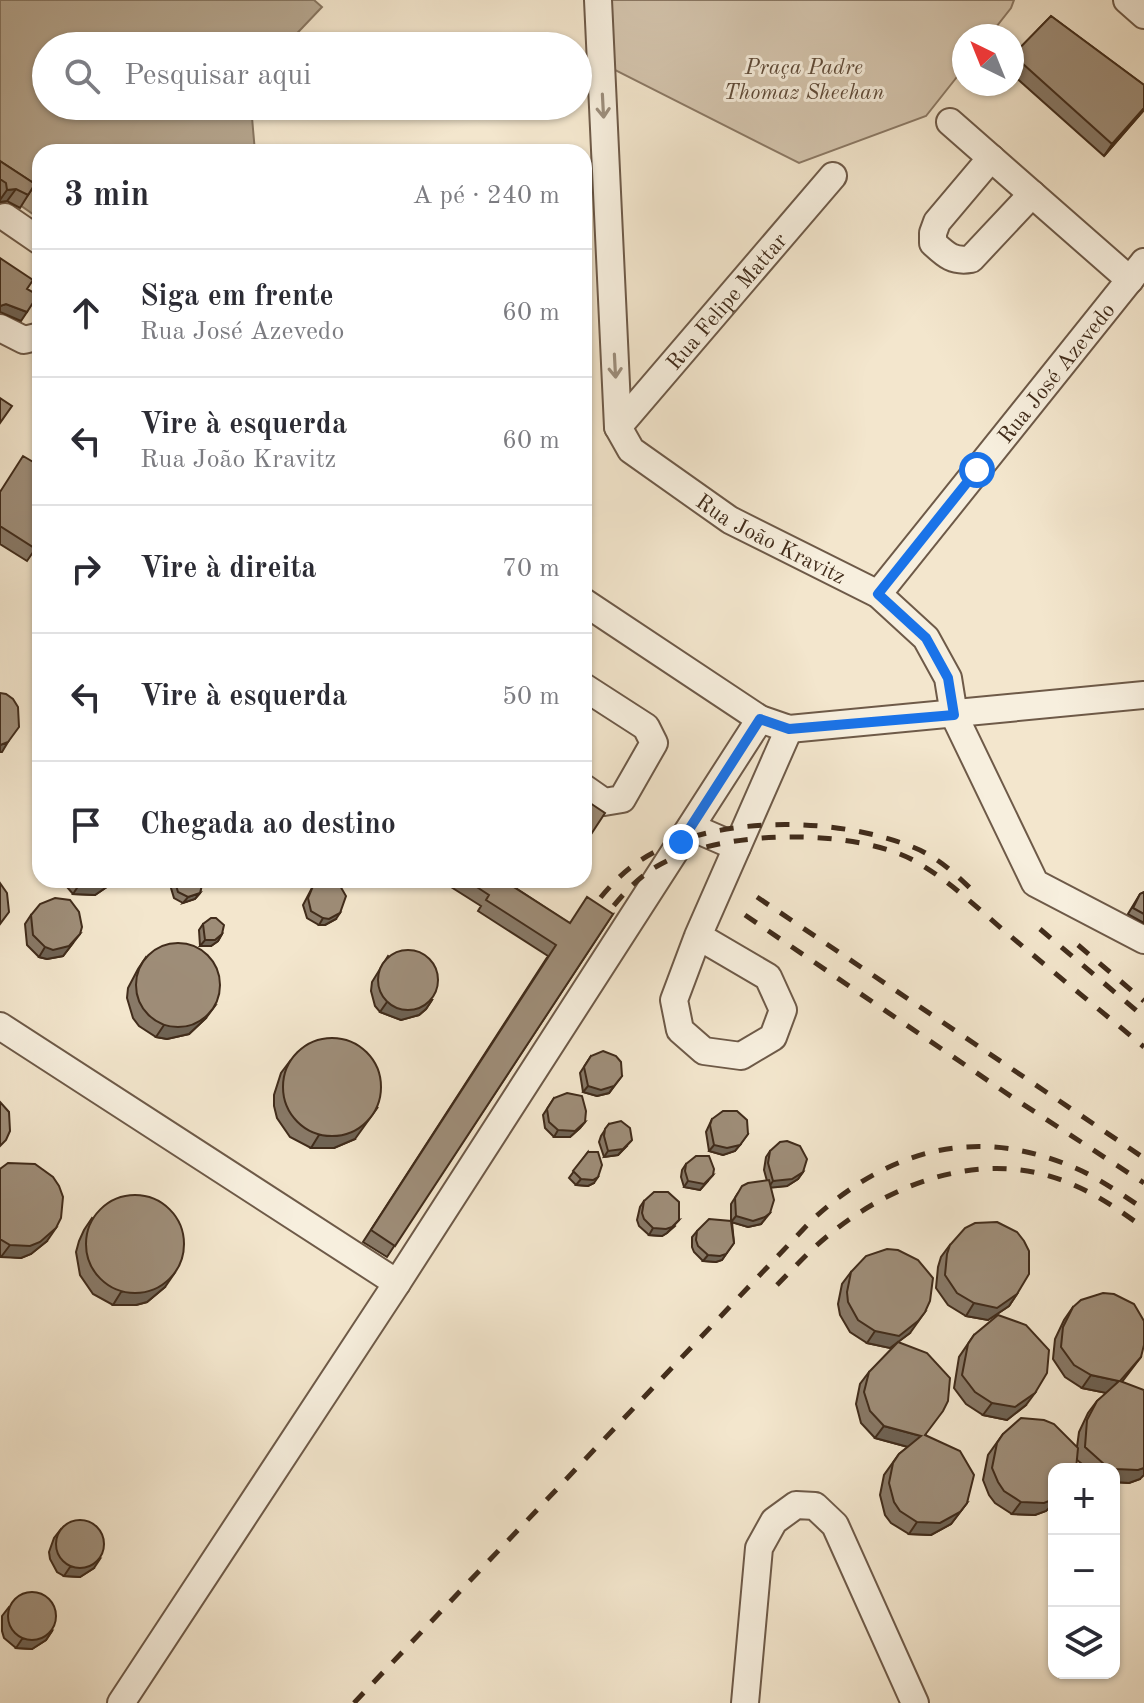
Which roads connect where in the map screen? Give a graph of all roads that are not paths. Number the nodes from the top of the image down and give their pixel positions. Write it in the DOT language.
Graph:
graph roads {
  1 [pos="598,0"];
  2 [pos="1127,0"];
  3 [pos="1144,15"];
  4 [pos="950,122"];
  5 [pos="991,158"];
  6 [pos="833,176"];
  7 [pos="1032,194"];
  8 [pos="5,217"];
  9 [pos="32,236"];
  10 [pos="1137,271"];
  11 [pos="0,328"];
  12 [pos="32,338"];
  13 [pos="618,427"];
  14 [pos="878,594"];
  15 [pos="592,607"];
  16 [pos="592,692"];
  17 [pos="1144,695"];
  18 [pos="954,715"];
  19 [pos="760,719"];
  20 [pos="789,729"];
  21 [pos="592,794"];
  22 [pos="691,827"];
  23 [pos="737,847"];
  24 [pos="698,936"];
  25 [pos="1144,940"];
  26 [pos="0,1026"];
  27 [pos="397,1283"];
  28 [pos="121,1703"];
  29 [pos="745,1703"];
  30 [pos="915,1703"];
  1 -- 13 [label="street, one-way"];
  2 -- 3 [label="street"];
  4 -- 5 [label="street"];
  5 -- 7 [label="street"];
  5 -- 7 [label="street"];
  6 -- 13 [label="street, Rua Felipe Mattar"];
  7 -- 10 [label="street"];
  8 -- 9 [label="street"];
  10 -- 14 [label="street, Rua José Azevedo"];
  11 -- 12 [label="street"];
  13 -- 14 [label="street, Rua João Kravitz"];
  14 -- 18 [label="street, Rua João Kravitz"];
  15 -- 19 [label="street"];
  16 -- 21 [label="street"];
  17 -- 18 [label="street"];
  18 -- 20 [label="street"];
  18 -- 25 [label="street, Rua João Kravitz"];
  19 -- 20 [label="street"];
  19 -- 22 [label="street"];
  20 -- 23 [label="street"];
  22 -- 23 [label="street"];
  22 -- 27 [label="street"];
  23 -- 24 [label="street"];
  24 -- 24 [label="street"];
  26 -- 27 [label="street"];
  27 -- 28 [label="street"];
  29 -- 30 [label="street"];
}
